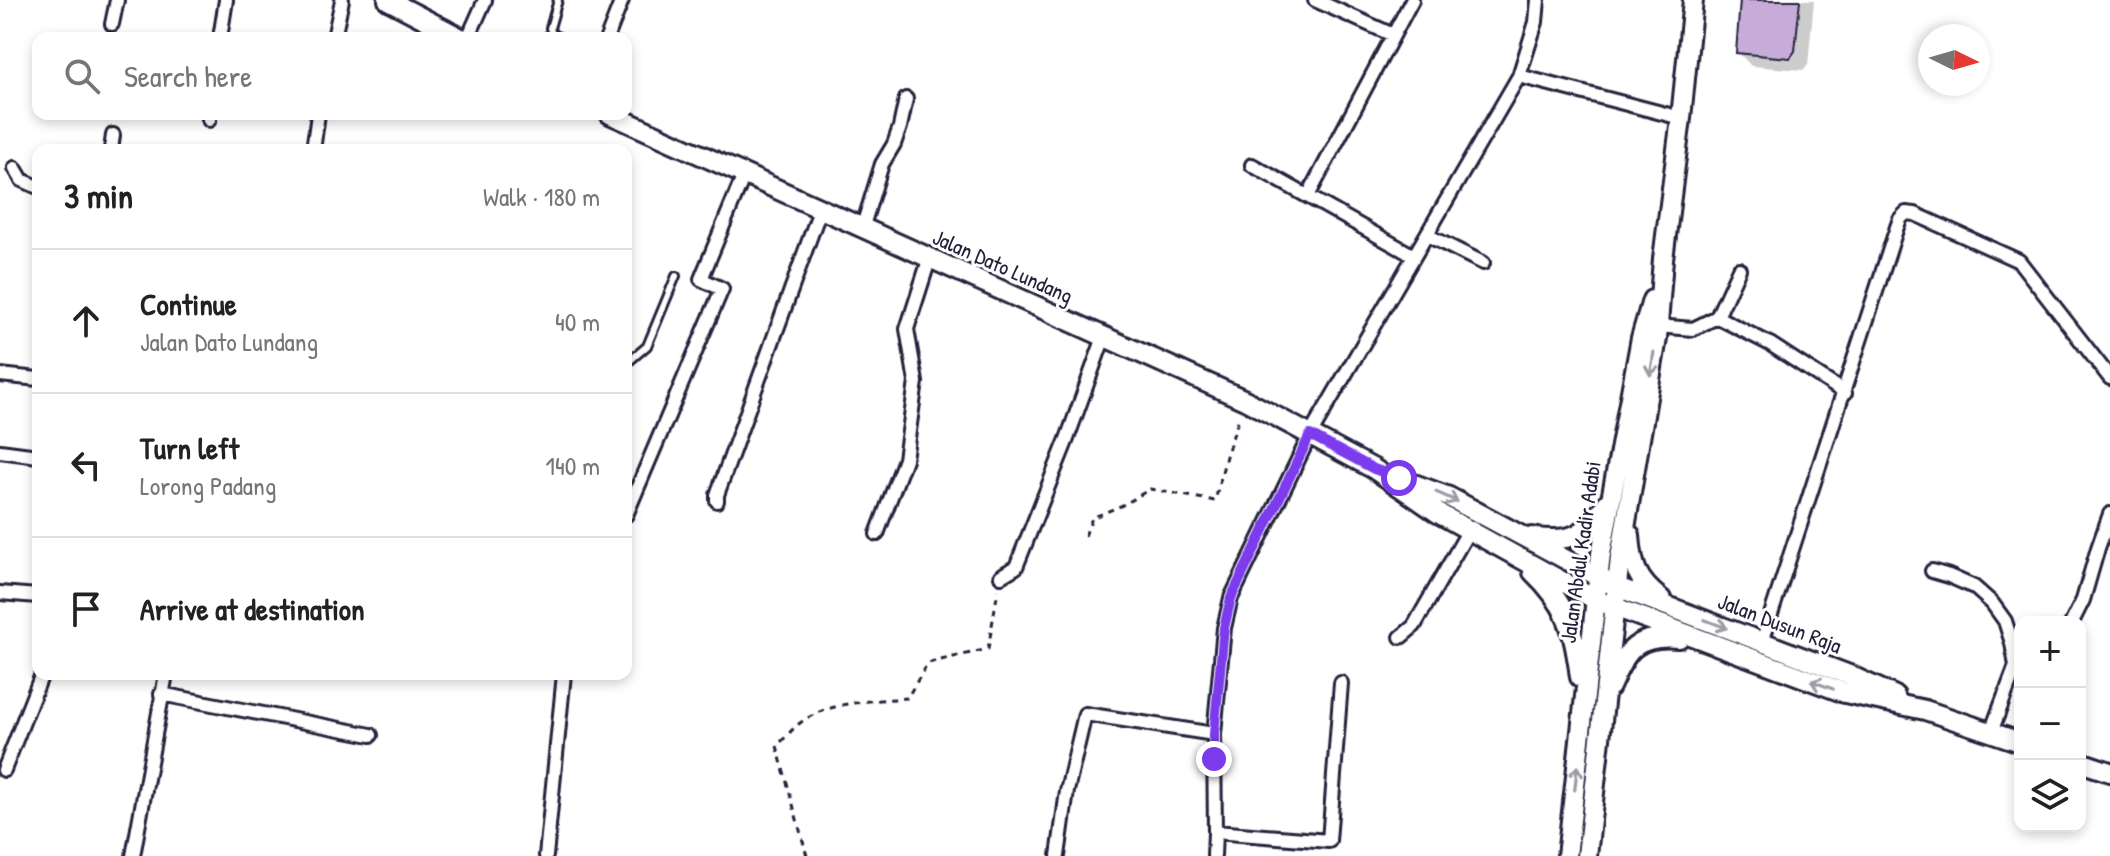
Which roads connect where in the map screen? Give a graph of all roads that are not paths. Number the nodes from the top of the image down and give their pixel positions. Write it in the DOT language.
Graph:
graph roads {
  1 [pos="117,0"];
  2 [pos="226,0"];
  3 [pos="342,0"];
  4 [pos="388,0"];
  5 [pos="485,0"];
  6 [pos="558,0"];
  7 [pos="622,0"];
  8 [pos="1315,0"];
  9 [pos="1412,0"];
  10 [pos="1538,0"];
  11 [pos="1693,0"];
  12 [pos="112,24"];
  13 [pos="221,32"];
  14 [pos="335,32"];
  15 [pos="449,32"];
  16 [pos="471,32"];
  17 [pos="551,32"];
  18 [pos="609,32"];
  19 [pos="1393,35"];
  20 [pos="1519,76"];
  21 [pos="906,99"];
  22 [pos="1681,118"];
  23 [pos="317,120"];
  24 [pos="623,120"];
  25 [pos="113,135"];
  26 [pos="112,144"];
  27 [pos="314,144"];
  28 [pos="1252,165"];
  29 [pos="15,168"];
  30 [pos="744,175"];
  31 [pos="32,184"];
  32 [pos="1308,196"];
  33 [pos="820,210"];
  34 [pos="862,229"];
  35 [pos="1427,235"];
  36 [pos="1414,256"];
  37 [pos="1663,259"];
  38 [pos="929,260"];
  39 [pos="1483,263"];
  40 [pos="1739,269"];
  41 [pos="676,276"];
  42 [pos="1717,317"];
  43 [pos="1657,326"];
  44 [pos="1104,337"];
  45 [pos="632,359"];
  46 [pos="0,375"];
  47 [pos="32,378"];
  48 [pos="2110,378"];
  49 [pos="1845,393"];
  50 [pos="1310,435"];
  51 [pos="0,451"];
  52 [pos="32,455"];
  53 [pos="1374,469"];
  54 [pos="1620,499"];
  55 [pos="632,501"];
  56 [pos="717,501"];
  57 [pos="2110,514"];
  58 [pos="1469,530"];
  59 [pos="877,534"];
  60 [pos="1518,535"];
  61 [pos="1517,557"];
  62 [pos="1932,571"];
  63 [pos="1001,576"];
  64 [pos="1598,578"];
  65 [pos="1617,587"];
  66 [pos="0,593"];
  67 [pos="32,596"];
  68 [pos="1596,600"];
  69 [pos="1614,608"];
  70 [pos="1676,609"];
  71 [pos="2075,616"];
  72 [pos="1401,637"];
  73 [pos="1697,639"];
  74 [pos="1762,642"];
  75 [pos="2014,650"];
  76 [pos="2014,675"];
  77 [pos="40,680"];
  78 [pos="164,680"];
  79 [pos="563,680"];
  80 [pos="1341,683"];
  81 [pos="161,694"];
  82 [pos="1605,698"];
  83 [pos="1583,707"];
  84 [pos="1925,710"];
  85 [pos="1991,732"];
  86 [pos="1214,734"];
  87 [pos="371,735"];
  88 [pos="2014,740"];
  89 [pos="2086,764"];
  90 [pos="4,770"];
  91 [pos="2110,772"];
  92 [pos="1215,832"];
  93 [pos="133,856"];
  94 [pos="546,856"];
  95 [pos="1058,856"];
  96 [pos="1214,856"];
  97 [pos="1567,856"];
  98 [pos="1587,856"];
  1 -- 12 [label="street"];
  2 -- 13 [label="street"];
  3 -- 14 [label="street"];
  4 -- 15 [label="main road"];
  5 -- 16 [label="street"];
  6 -- 17 [label="lane"];
  7 -- 18 [label="street"];
  8 -- 19 [label="street"];
  9 -- 19 [label="street"];
  10 -- 20 [label="street"];
  11 -- 22 [label="main road, Jalan Abdul Kadir Adabi"];
  19 -- 32 [label="street"];
  20 -- 22 [label="street"];
  20 -- 35 [label="street"];
  21 -- 34 [label="street"];
  22 -- 37 [label="main road, Jalan Abdul Kadir Adabi"];
  23 -- 27 [label="street"];
  24 -- 30 [label="main road, Jalan Dato Lundang"];
  25 -- 26 [label="street"];
  28 -- 32 [label="street"];
  29 -- 31 [label="street"];
  30 -- 33 [label="main road, Jalan Dato Lundang"];
  30 -- 55 [label="street"];
  32 -- 36 [label="street"];
  33 -- 34 [label="main road, Jalan Dato Lundang"];
  33 -- 56 [label="street"];
  34 -- 38 [label="main road, Jalan Dato Lundang"];
  35 -- 36 [label="street"];
  35 -- 39 [label="street"];
  36 -- 50 [label="street"];
  37 -- 43 [label="main road, Jalan Abdul Kadir Adabi"];
  37 -- 54 [label="main road, Jalan Abdul Kadir Adabi"];
  38 -- 44 [label="main road, Jalan Dato Lundang"];
  38 -- 59 [label="street"];
  40 -- 42 [label="street"];
  41 -- 45 [label="lane"];
  42 -- 43 [label="street"];
  42 -- 49 [label="street"];
  43 -- 54 [label="main road, Jalan Abdul Kadir Adabi, one-way"];
  44 -- 50 [label="main road, Jalan Dato Lundang"];
  44 -- 63 [label="street"];
  46 -- 47 [label="street"];
  48 -- 49 [label="street"];
  49 -- 74 [label="street"];
  50 -- 53 [label="main road, Jalan Dato Lundang"];
  50 -- 86 [label="street"];
  51 -- 52 [label="street"];
  53 -- 58 [label="main road, Jalan Dato Lundang"];
  53 -- 60 [label="main road, Jalan Dato Lundang, one-way"];
  54 -- 60 [label="main road"];
  54 -- 64 [label="main road, Jalan Abdul Kadir Adabi"];
  54 -- 65 [label="main road, Jalan Abdul Kadir Adabi"];
  54 -- 70 [label="main road"];
  57 -- 71 [label="street"];
  58 -- 61 [label="main road, Jalan Dato Lundang"];
  58 -- 72 [label="street"];
  60 -- 64 [label="main road, Jalan Dato Lundang"];
  61 -- 68 [label="main road, Jalan Dato Lundang"];
  61 -- 83 [label="main road"];
  62 -- 75 [label="street"];
  64 -- 65 [label="main road, Jalan Dato Lundang"];
  64 -- 68 [label="main road, Jalan Abdul Kadir Adabi"];
  65 -- 69 [label="main road, Jalan Abdul Kadir Adabi"];
  65 -- 70 [label="main road, Jalan Dusun Raja"];
  66 -- 67 [label="street"];
  68 -- 69 [label="main road, Jalan Dato Lundang"];
  68 -- 83 [label="main road, Jalan Abdul Kadir Adabi"];
  69 -- 73 [label="main road, Jalan Dusun Raja"];
  69 -- 82 [label="main road, Jalan Abdul Kadir Adabi"];
  70 -- 74 [label="main road, Jalan Dusun Raja, one-way"];
  73 -- 82 [label="main road"];
  84 -- 73 [label="main road, Jalan Dusun Raja, one-way"];
  74 -- 84 [label="main road, Jalan Dusun Raja"];
  76 -- 85 [label="street"];
  77 -- 90 [label="street"];
  78 -- 81 [label="street"];
  79 -- 94 [label="street"];
  80 -- 92 [label="street"];
  81 -- 87 [label="street"];
  81 -- 93 [label="street"];
  82 -- 98 [label="main road, Jalan Abdul Kadir Adabi"];
  97 -- 83 [label="main road, Jalan Abdul Kadir Adabi, one-way"];
  84 -- 85 [label="main road, Jalan Dusun Raja"];
  85 -- 88 [label="main road, Jalan Dusun Raja"];
  86 -- 92 [label="street"];
  86 -- 95 [label="street"];
  89 -- 91 [label="main road"];
  92 -- 96 [label="street"];
}
